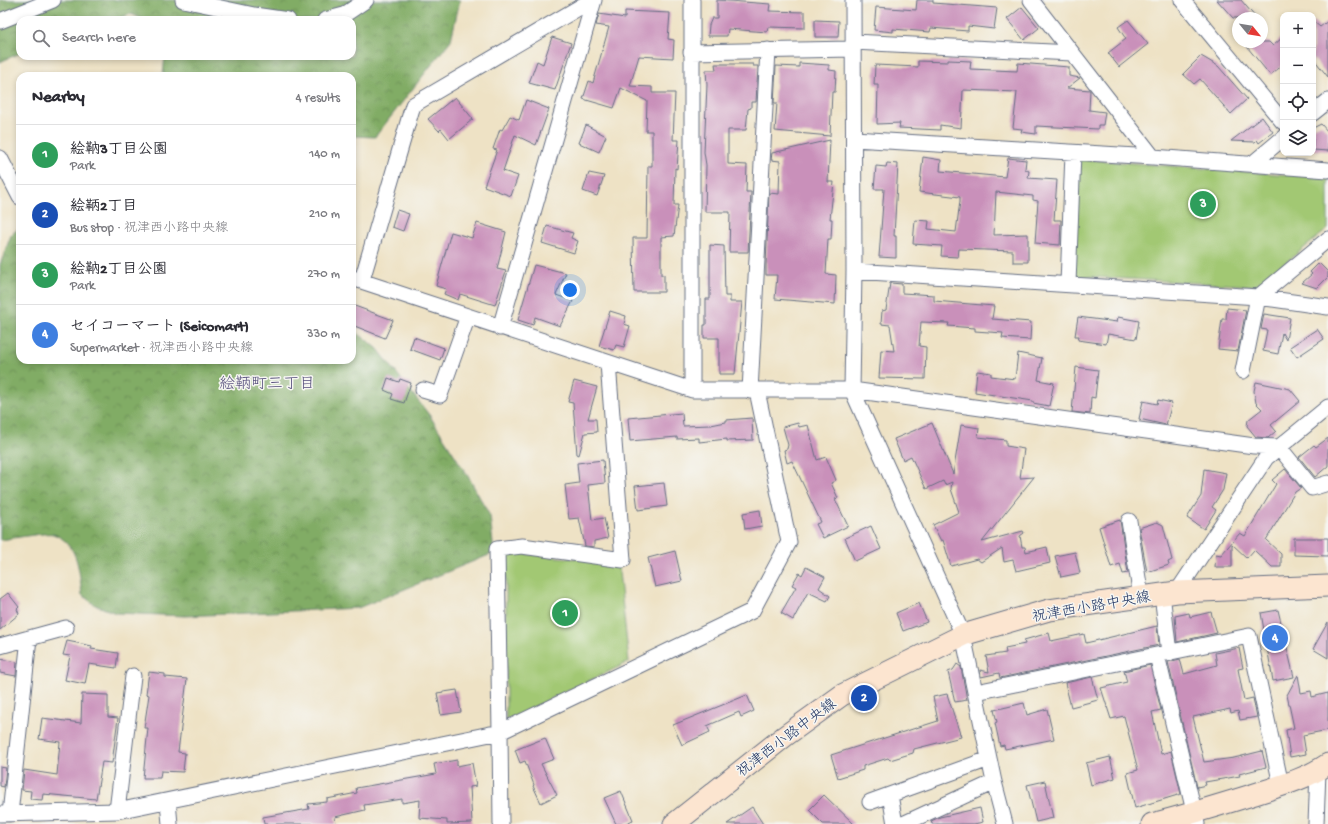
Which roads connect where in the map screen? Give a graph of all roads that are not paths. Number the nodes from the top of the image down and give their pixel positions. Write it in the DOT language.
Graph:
graph roads {
  1 [pos="53,0"];
  2 [pos="183,0"];
  3 [pos="366,0"];
  4 [pos="593,0"];
  5 [pos="692,0"];
  6 [pos="853,0"];
  7 [pos="1031,0"];
  8 [pos="1182,0"];
  9 [pos="254,16"];
  10 [pos="340,16"];
  11 [pos="0,22"];
  12 [pos="853,46"];
  13 [pos="768,50"];
  14 [pos="691,52"];
  15 [pos="1072,53"];
  16 [pos="1328,101"];
  17 [pos="1316,111"];
  18 [pos="1281,120"];
  19 [pos="854,139"];
  20 [pos="1280,141"];
  21 [pos="1074,153"];
  22 [pos="1153,157"];
  23 [pos="0,158"];
  24 [pos="1252,164"];
  25 [pos="1328,170"];
  26 [pos="16,189"];
  27 [pos="1328,240"];
  28 [pos="854,271"];
  29 [pos="357,279"];
  30 [pos="1068,284"];
  31 [pos="1258,297"];
  32 [pos="1328,307"];
  33 [pos="468,316"];
  34 [pos="500,328"];
  35 [pos="608,363"];
  36 [pos="1243,371"];
  37 [pos="423,390"];
  38 [pos="692,390"];
  39 [pos="852,390"];
  40 [pos="753,391"];
  41 [pos="1328,407"];
  42 [pos="1279,447"];
  43 [pos="1328,483"];
  44 [pos="1129,521"];
  45 [pos="1328,586"];
  46 [pos="1169,593"];
  47 [pos="1141,597"];
  48 [pos="66,628"];
  49 [pos="964,636"];
  50 [pos="29,638"];
  51 [pos="0,646"];
  52 [pos="1163,654"];
  53 [pos="133,676"];
  54 [pos="976,692"];
  55 [pos="500,732"];
  56 [pos="989,759"];
  57 [pos="1323,778"];
  58 [pos="994,782"];
  59 [pos="1281,785"];
  60 [pos="890,795"];
  61 [pos="168,802"];
  62 [pos="870,802"];
  63 [pos="117,811"];
  64 [pos="5,814"];
  65 [pos="1195,819"];
  66 [pos="682,822"];
  67 [pos="170,824"];
  68 [pos="501,824"];
  69 [pos="895,824"];
  70 [pos="904,824"];
  71 [pos="1005,824"];
  72 [pos="1152,824"];
  73 [pos="1316,824"];
  1 -- 11 [label="street"];
  2 -- 9 [label="street"];
  3 -- 10 [label="street"];
  4 -- 29 [label="street"];
  4 -- 34 [label="street"];
  5 -- 14 [label="street"];
  6 -- 12 [label="street"];
  7 -- 15 [label="street"];
  8 -- 18 [label="street"];
  12 -- 13 [label="street"];
  12 -- 15 [label="street"];
  12 -- 19 [label="street"];
  13 -- 14 [label="street"];
  13 -- 40 [label="street"];
  14 -- 38 [label="street"];
  15 -- 22 [label="street"];
  16 -- 17 [label="street"];
  19 -- 21 [label="street"];
  19 -- 28 [label="street"];
  20 -- 24 [label="street"];
  21 -- 22 [label="street"];
  21 -- 30 [label="street"];
  22 -- 24 [label="street"];
  23 -- 26 [label="street"];
  24 -- 25 [label="street"];
  27 -- 31 [label="street"];
  28 -- 30 [label="street"];
  28 -- 39 [label="street"];
  29 -- 33 [label="street"];
  30 -- 31 [label="street"];
  31 -- 32 [label="street"];
  31 -- 36 [label="street"];
  33 -- 34 [label="street"];
  33 -- 37 [label="street"];
  34 -- 35 [label="street"];
  35 -- 38 [label="street"];
  35 -- 55 [label="street"];
  38 -- 40 [label="street"];
  39 -- 40 [label="street"];
  39 -- 42 [label="street"];
  39 -- 49 [label="street"];
  40 -- 55 [label="street"];
  41 -- 42 [label="street"];
  42 -- 43 [label="street"];
  42 -- 46 [label="street"];
  44 -- 47 [label="street"];
  45 -- 46 [label="main road, 祝津西小路中央線"];
  46 -- 47 [label="main road, 祝津西小路中央線"];
  46 -- 52 [label="street"];
  47 -- 49 [label="main road, 祝津西小路中央線"];
  48 -- 50 [label="street"];
  49 -- 54 [label="street"];
  49 -- 66 [label="main road, 祝津西小路中央線"];
  50 -- 51 [label="street"];
  50 -- 64 [label="street"];
  52 -- 54 [label="street"];
  52 -- 59 [label="street"];
  52 -- 65 [label="street"];
  53 -- 63 [label="street"];
  54 -- 56 [label="street"];
  55 -- 61 [label="street"];
  55 -- 68 [label="street"];
  56 -- 58 [label="street"];
  56 -- 60 [label="street"];
  57 -- 59 [label="main road"];
  57 -- 73 [label="street"];
  58 -- 70 [label="street"];
  58 -- 71 [label="street"];
  59 -- 65 [label="main road"];
  60 -- 62 [label="street"];
  60 -- 69 [label="street"];
  61 -- 63 [label="street"];
  61 -- 67 [label="street"];
  63 -- 64 [label="street"];
  65 -- 72 [label="main road"];
}
